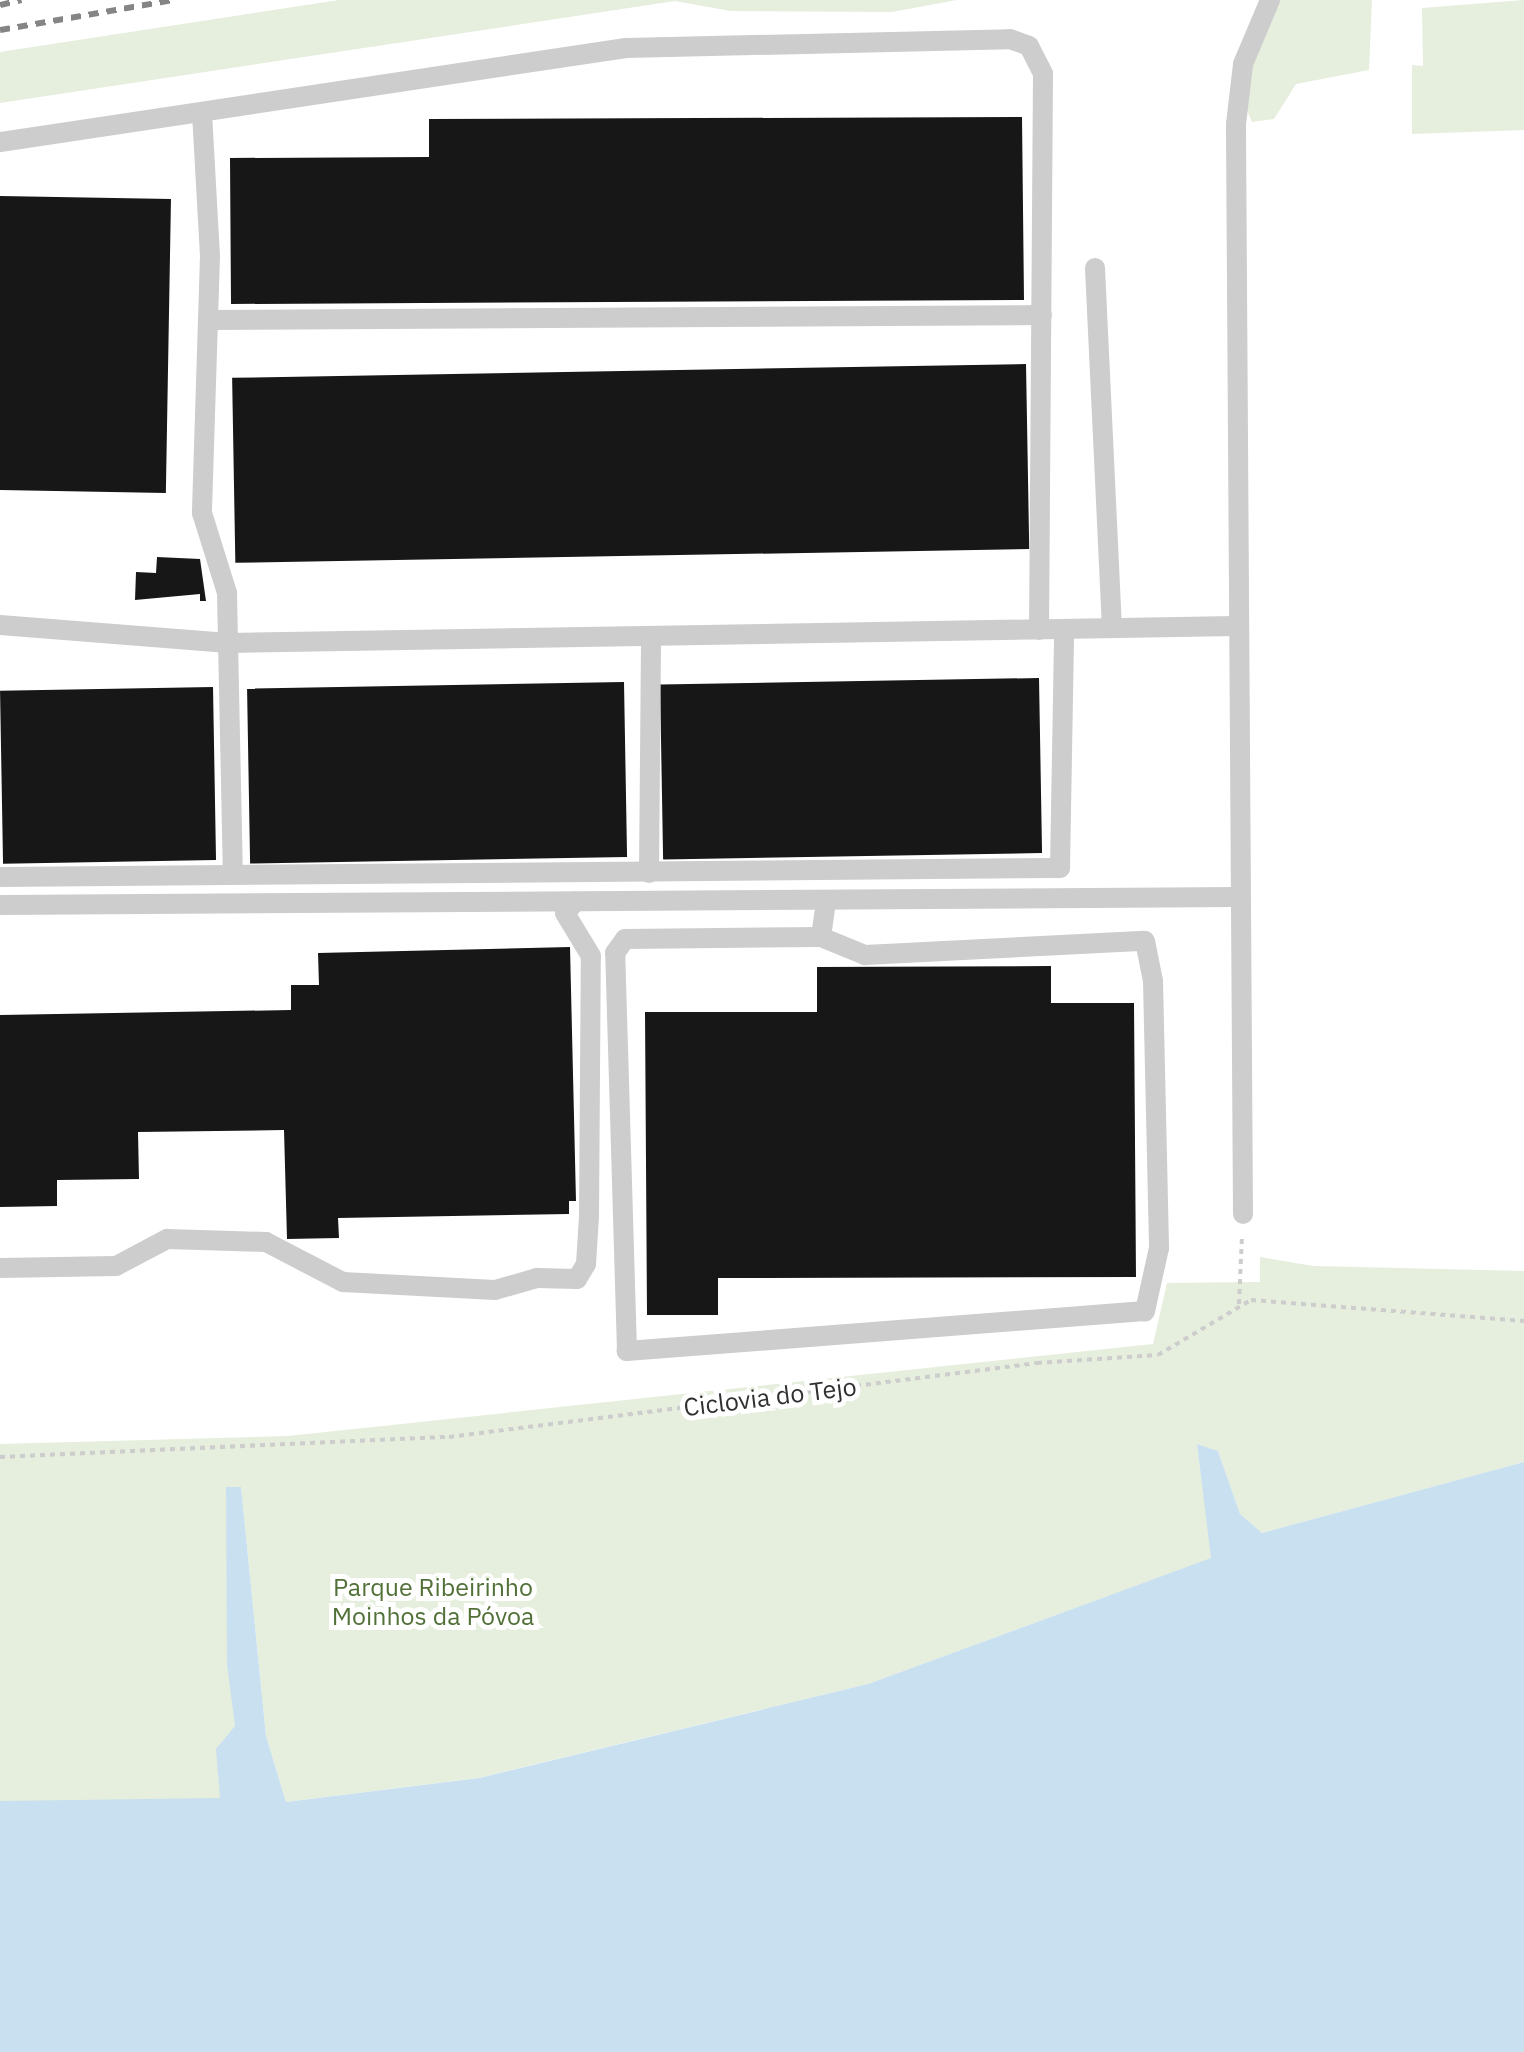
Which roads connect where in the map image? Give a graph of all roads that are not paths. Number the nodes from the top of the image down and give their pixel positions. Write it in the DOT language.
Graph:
graph roads {
  1 [pos="1270,0"];
  2 [pos="202,113"];
  3 [pos="0,142"];
  4 [pos="1096,268"];
  5 [pos="1042,316"];
  6 [pos="208,320"];
  7 [pos="0,625"];
  8 [pos="1236,626"];
  9 [pos="1112,628"];
  10 [pos="1064,629"];
  11 [pos="1038,630"];
  12 [pos="652,636"];
  13 [pos="228,643"];
  14 [pos="649,873"];
  15 [pos="233,875"];
  16 [pos="0,877"];
  17 [pos="1239,897"];
  18 [pos="576,900"];
  19 [pos="826,903"];
  20 [pos="0,905"];
  21 [pos="822,937"];
  22 [pos="1243,1214"];
  23 [pos="0,1268"];
  1 -- 8 [label="street"];
  2 -- 3 [label="street"];
  2 -- 5 [label="street"];
  2 -- 6 [label="street"];
  4 -- 9 [label="street"];
  5 -- 6 [label="street"];
  5 -- 11 [label="street"];
  6 -- 13 [label="street"];
  7 -- 13 [label="street"];
  8 -- 9 [label="street"];
  8 -- 17 [label="street"];
  9 -- 10 [label="street"];
  10 -- 11 [label="street"];
  10 -- 14 [label="street"];
  11 -- 12 [label="street"];
  12 -- 13 [label="street"];
  12 -- 14 [label="street"];
  13 -- 15 [label="street"];
  14 -- 15 [label="street"];
  15 -- 16 [label="street"];
  17 -- 19 [label="street"];
  17 -- 22 [label="street"];
  18 -- 19 [label="street"];
  18 -- 20 [label="street"];
  18 -- 23 [label="street"];
  19 -- 21 [label="street"];
  21 -- 21 [label="street"];
}
